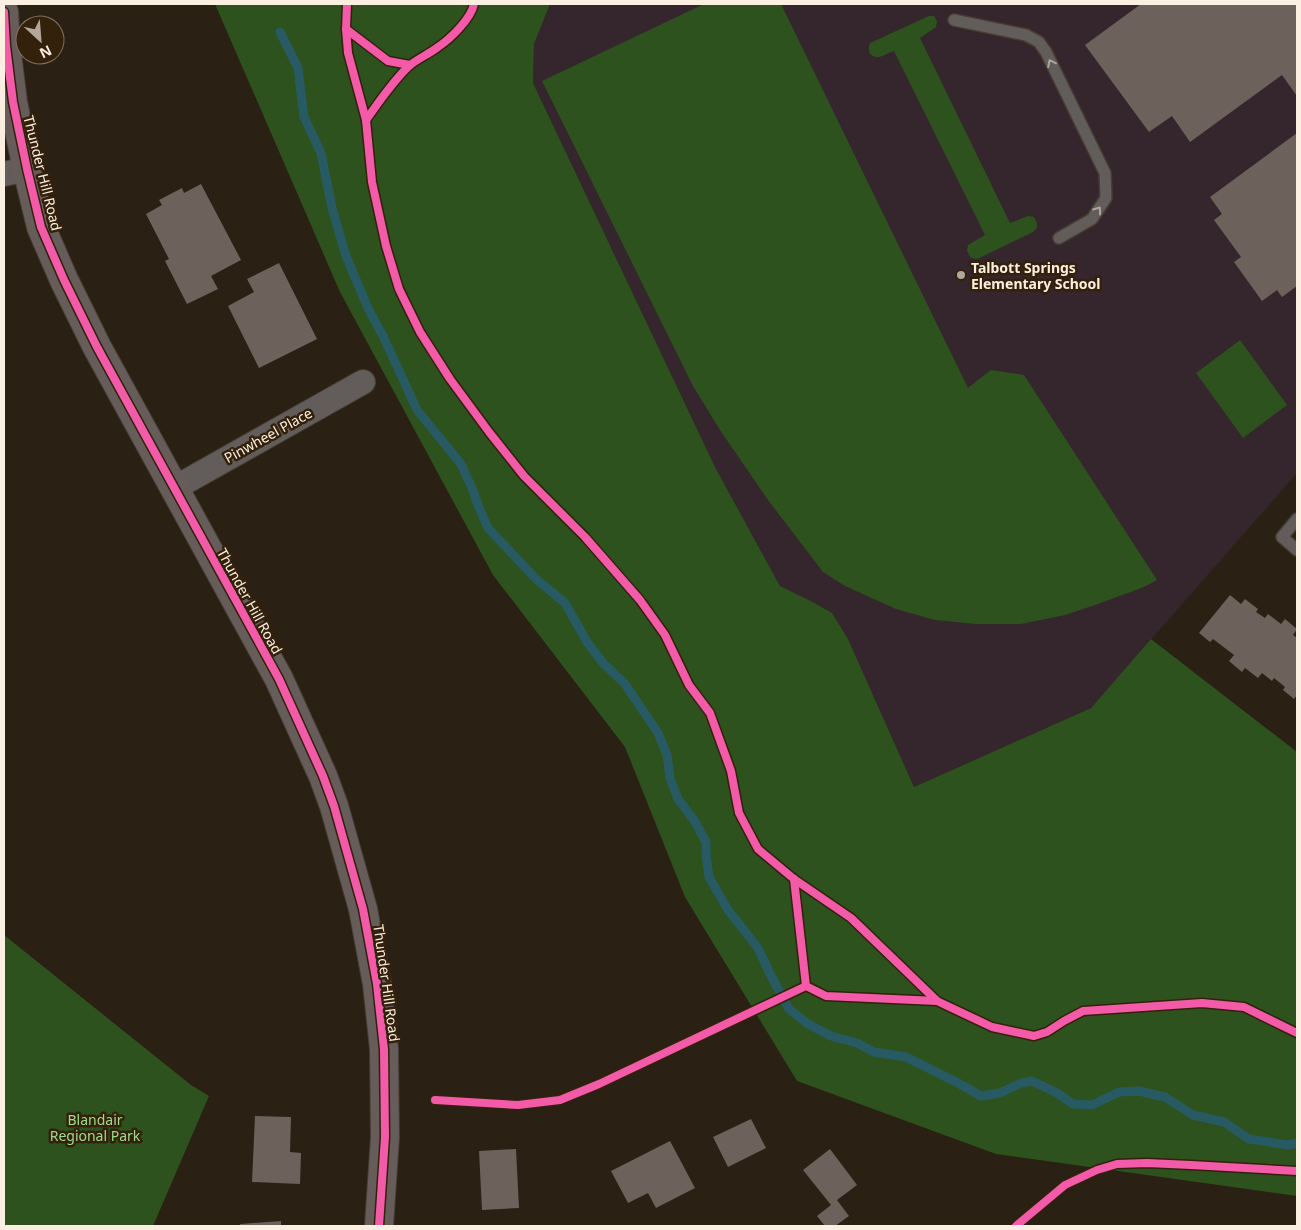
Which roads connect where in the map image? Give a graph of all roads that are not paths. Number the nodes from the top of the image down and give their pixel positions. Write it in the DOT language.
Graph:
graph roads {
  1 [pos="4,12"];
  2 [pos="954,20"];
  3 [pos="15,171"];
  4 [pos="1058,238"];
  5 [pos="364,382"];
  6 [pos="173,489"];
  7 [pos="1297,519"];
  8 [pos="1297,550"];
  9 [pos="379,1226"];
  1 -- 3 [label="street, Thunder Hill Road"];
  4 -- 2 [label="lane, one-way"];
  3 -- 6 [label="street, Thunder Hill Road"];
  5 -- 6 [label="street, Pinwheel Place"];
  6 -- 9 [label="street, Thunder Hill Road"];
  7 -- 8 [label="lane"];
}
